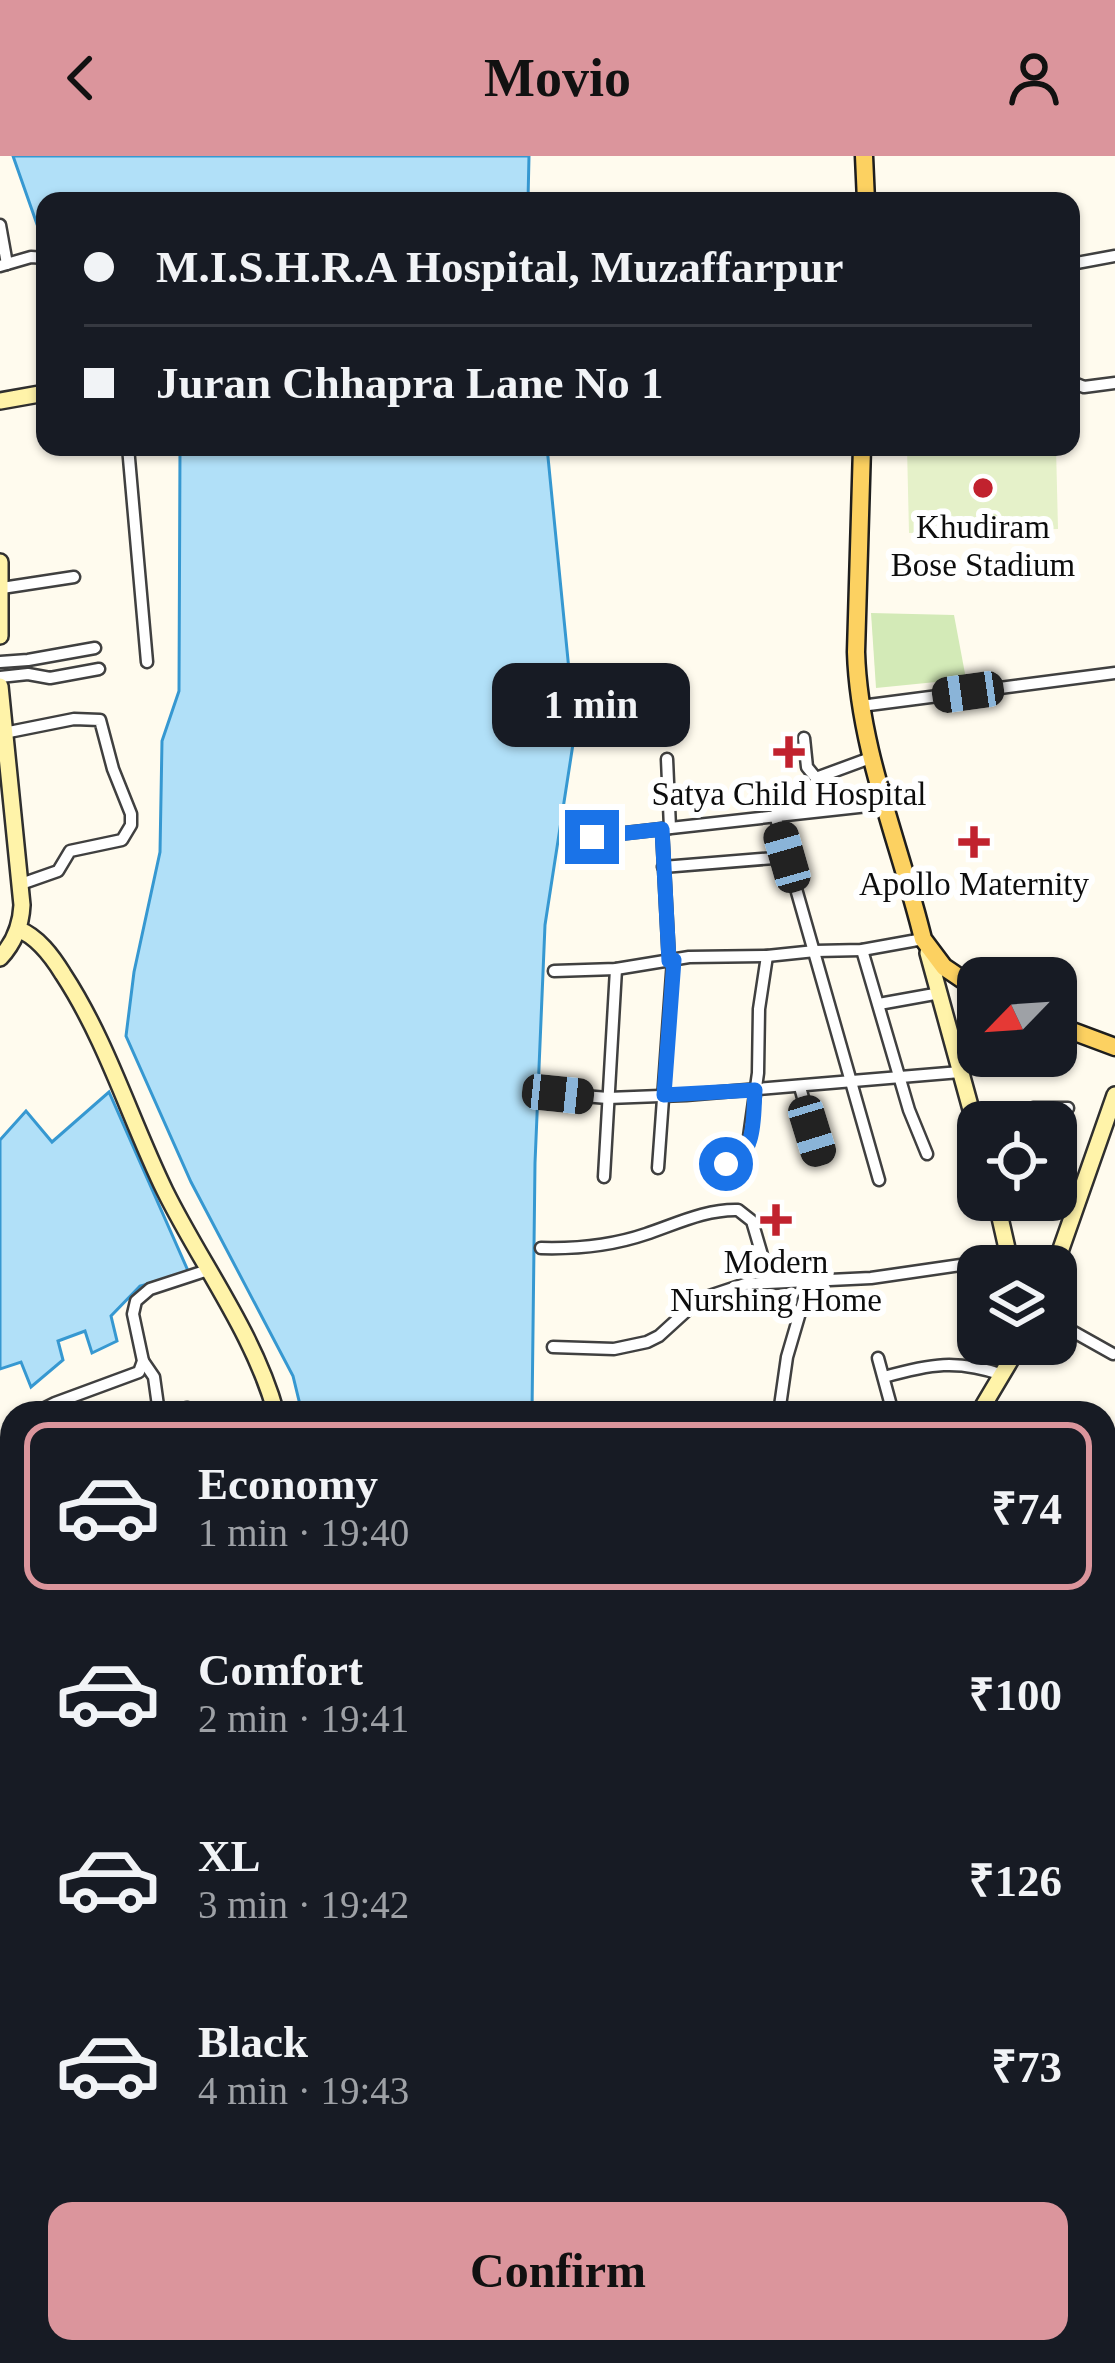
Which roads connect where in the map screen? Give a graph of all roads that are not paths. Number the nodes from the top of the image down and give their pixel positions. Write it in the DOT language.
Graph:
graph roads {
  1 [pos="864,156"];
  2 [pos="866,192"];
  3 [pos="0,225"];
  4 [pos="1115,256"];
  5 [pos="36,257"];
  6 [pos="1080,262"];
  7 [pos="3,265"];
  8 [pos="1115,383"];
  9 [pos="1080,385"];
  10 [pos="36,395"];
  11 [pos="0,401"];
  12 [pos="129,456"];
  13 [pos="862,456"];
  14 [pos="0,562"];
  15 [pos="74,577"];
  16 [pos="2,588"];
  17 [pos="0,636"];
  18 [pos="95,648"];
  19 [pos="0,662"];
  20 [pos="147,662"];
  21 [pos="99,669"];
  22 [pos="1115,673"];
  23 [pos="0,677"];
  24 [pos="0,686"];
  25 [pos="861,706"];
  26 [pos="4,733"];
  27 [pos="804,738"];
  28 [pos="873,758"];
  29 [pos="667,759"];
  30 [pos="886,804"];
  31 [pos="775,815"];
  32 [pos="666,828"];
  33 [pos="572,839"];
  34 [pos="787,857"];
  35 [pos="663,867"];
  36 [pos="21,884"];
  37 [pos="18,929"];
  38 [pos="922,939"];
  39 [pos="862,950"];
  40 [pos="815,951"];
  41 [pos="767,956"];
  42 [pos="0,958"];
  43 [pos="671,960"];
  44 [pos="616,969"];
  45 [pos="554,971"];
  46 [pos="957,976"];
  47 [pos="940,992"];
  48 [pos="879,1004"];
  49 [pos="1077,1033"];
  50 [pos="1115,1047"];
  51 [pos="957,1060"];
  52 [pos="957,1072"];
  53 [pos="901,1077"];
  54 [pos="851,1082"];
  55 [pos="800,1087"];
  56 [pos="755,1090"];
  57 [pos="558,1094"];
  58 [pos="664,1095"];
  59 [pos="1115,1095"];
  60 [pos="608,1098"];
  61 [pos="927,1154"];
  62 [pos="819,1156"];
  63 [pos="706,1167"];
  64 [pos="658,1168"];
  65 [pos="604,1177"];
  66 [pos="879,1180"];
  67 [pos="1062,1245"];
  68 [pos="541,1248"];
  69 [pos="957,1268"];
  70 [pos="208,1270"];
  71 [pos="770,1282"];
  72 [pos="809,1282"];
  73 [pos="1077,1334"];
  74 [pos="553,1347"];
  75 [pos="1113,1354"];
  76 [pos="878,1358"];
  77 [pos="143,1361"];
  78 [pos="1008,1365"];
  79 [pos="1003,1375"];
  80 [pos="884,1376"];
  81 [pos="58,1401"];
  82 [pos="157,1401"];
  83 [pos="272,1401"];
  84 [pos="780,1401"];
  85 [pos="890,1401"];
  86 [pos="989,1401"];
  1 -- 2 [label="main road"];
  3 -- 7 [label="street"];
  4 -- 6 [label="street"];
  5 -- 7 [label="street"];
  8 -- 9 [label="street"];
  10 -- 11 [label="street"];
  12 -- 20 [label="street"];
  13 -- 25 [label="main road"];
  14 -- 16 [label="street"];
  15 -- 16 [label="street"];
  16 -- 17 [label="street"];
  18 -- 19 [label="street"];
  21 -- 23 [label="street"];
  22 -- 25 [label="street"];
  24 -- 26 [label="street"];
  25 -- 28 [label="main road"];
  26 -- 36 [label="street"];
  26 -- 36 [label="street"];
  27 -- 28 [label="street"];
  28 -- 30 [label="main road"];
  29 -- 32 [label="street"];
  30 -- 31 [label="street"];
  30 -- 38 [label="main road"];
  31 -- 32 [label="street"];
  31 -- 34 [label="street"];
  32 -- 33 [label="street"];
  32 -- 35 [label="street"];
  34 -- 35 [label="street"];
  34 -- 40 [label="street"];
  35 -- 43 [label="street"];
  36 -- 37 [label="street"];
  37 -- 42 [label="street"];
  37 -- 70 [label="street"];
  38 -- 39 [label="street"];
  38 -- 46 [label="main road"];
  38 -- 47 [label="street"];
  39 -- 40 [label="street"];
  39 -- 48 [label="street"];
  40 -- 41 [label="street"];
  40 -- 54 [label="street"];
  41 -- 43 [label="street"];
  41 -- 56 [label="street"];
  43 -- 44 [label="street"];
  43 -- 58 [label="street"];
  44 -- 45 [label="street"];
  44 -- 60 [label="street"];
  47 -- 48 [label="street"];
  47 -- 51 [label="street"];
  48 -- 53 [label="street"];
  49 -- 50 [label="main road"];
  52 -- 53 [label="street"];
  53 -- 54 [label="street"];
  53 -- 61 [label="street"];
  54 -- 55 [label="street"];
  54 -- 66 [label="street"];
  55 -- 56 [label="street"];
  55 -- 62 [label="street"];
  56 -- 58 [label="street"];
  56 -- 63 [label="street"];
  57 -- 60 [label="street"];
  58 -- 60 [label="street"];
  58 -- 64 [label="street"];
  59 -- 67 [label="street"];
  60 -- 65 [label="street"];
  68 -- 71 [label="street"];
  69 -- 72 [label="street"];
  70 -- 77 [label="street"];
  70 -- 83 [label="street"];
  71 -- 72 [label="street"];
  71 -- 74 [label="street"];
  72 -- 84 [label="street"];
  73 -- 75 [label="street"];
  76 -- 80 [label="street"];
  77 -- 81 [label="street"];
  77 -- 82 [label="street"];
  78 -- 79 [label="street"];
  79 -- 80 [label="street"];
  79 -- 86 [label="street"];
  80 -- 85 [label="street"];
}
